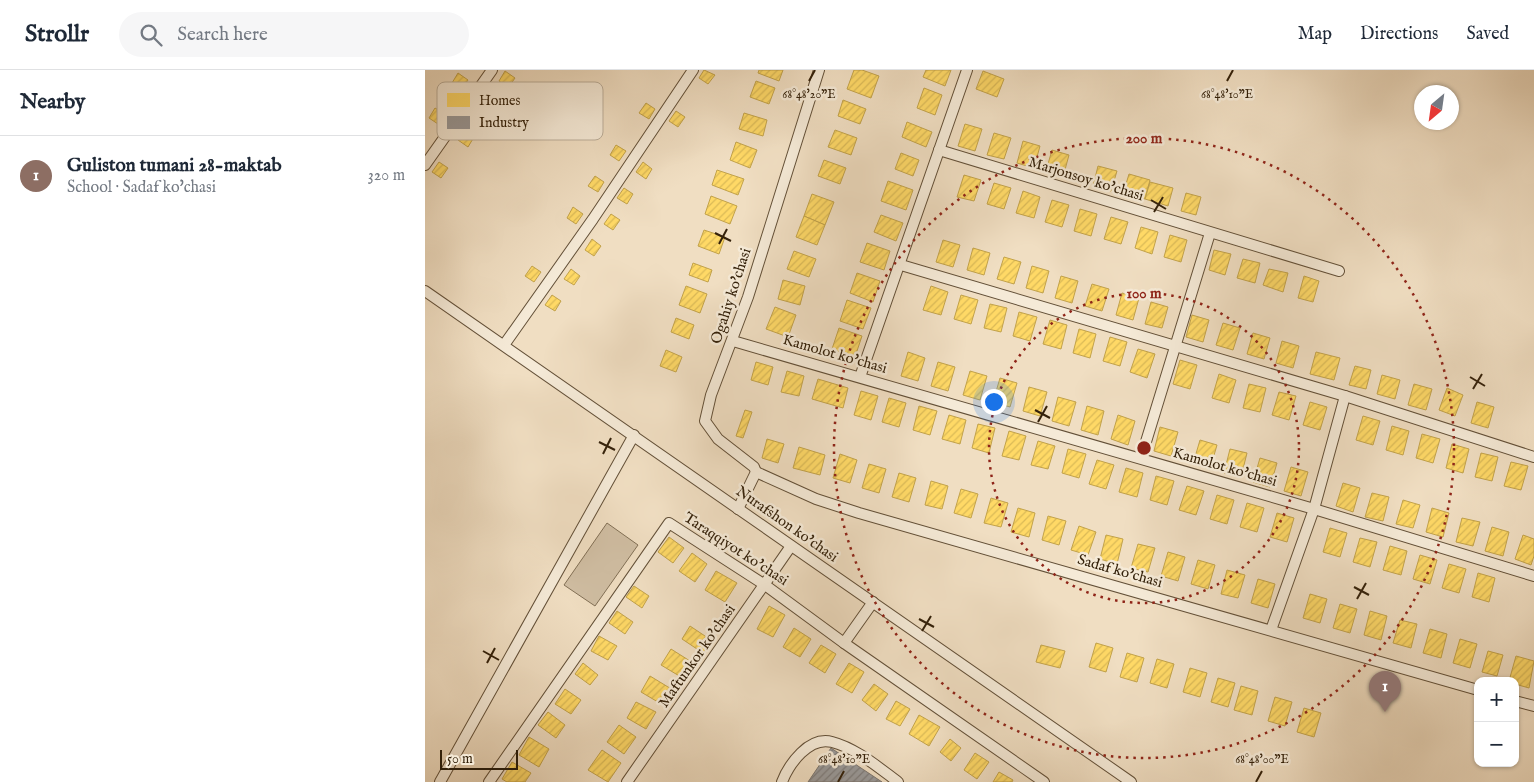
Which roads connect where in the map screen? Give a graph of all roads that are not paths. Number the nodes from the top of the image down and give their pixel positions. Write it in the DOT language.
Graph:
graph roads {
  1 [pos="492,70"];
  2 [pos="693,70"];
  3 [pos="819,70"];
  4 [pos="967,70"];
  5 [pos="484,82"];
  6 [pos="443,140"];
  7 [pos="939,150"];
  8 [pos="425,165"];
  9 [pos="1209,232"];
  10 [pos="901,265"];
  11 [pos="1339,271"];
  12 [pos="425,291"];
  13 [pos="733,340"];
  14 [pos="504,345"];
  15 [pos="1174,346"];
  16 [pos="860,377"];
  17 [pos="1345,396"];
  18 [pos="634,435"];
  19 [pos="1534,457"];
  20 [pos="1141,458"];
  21 [pos="756,472"];
  22 [pos="738,509"];
  23 [pos="1314,509"];
  24 [pos="791,546"];
  25 [pos="1534,576"];
  26 [pos="765,584"];
  27 [pos="873,602"];
  28 [pos="1271,630"];
  29 [pos="844,643"];
  30 [pos="1474,689"];
  31 [pos="1519,702"];
  32 [pos="1534,706"];
  33 [pos="1118,773"];
  34 [pos="632,780"];
  35 [pos="439,782"];
  36 [pos="489,782"];
  37 [pos="782,782"];
  38 [pos="898,782"];
  39 [pos="1044,782"];
  40 [pos="1111,782"];
  41 [pos="1131,782"];
  1 -- 5 [label="street"];
  2 -- 14 [label="street"];
  3 -- 13 [label="street, Ogahiy ko'chasi"];
  4 -- 7 [label="street"];
  6 -- 8 [label="street"];
  7 -- 9 [label="street, Marjonsoy ko'chasi"];
  7 -- 10 [label="street"];
  9 -- 11 [label="street, Marjonsoy ko'chasi"];
  9 -- 15 [label="street"];
  10 -- 15 [label="street"];
  10 -- 16 [label="street"];
  12 -- 14 [label="street, Nurafshon ko'chasi"];
  13 -- 16 [label="street, Kamolot ko'chasi"];
  13 -- 21 [label="street, Ogahiy ko'chasi"];
  14 -- 18 [label="street, Nurafshon ko'chasi"];
  15 -- 17 [label="street"];
  15 -- 20 [label="street"];
  16 -- 20 [label="street, Kamolot ko'chasi"];
  17 -- 19 [label="street"];
  17 -- 23 [label="street"];
  18 -- 22 [label="street, Nurafshon ko'chasi"];
  18 -- 35 [label="street"];
  20 -- 23 [label="street, Kamolot ko'chasi"];
  21 -- 22 [label="street"];
  21 -- 28 [label="street, Sadaf ko'chasi"];
  22 -- 24 [label="street, Nurafshon ko'chasi"];
  23 -- 25 [label="street, Kamolot ko'chasi"];
  23 -- 28 [label="street"];
  24 -- 26 [label="street, Maftunkor ko'chasi"];
  24 -- 27 [label="street, Nurafshon ko'chasi"];
  26 -- 29 [label="street, Taraqqiyot ko'chasi"];
  26 -- 34 [label="street, Maftunkor ko'chasi"];
  26 -- 36 [label="street, Taraqqiyot ko'chasi"];
  27 -- 29 [label="street"];
  27 -- 33 [label="street, Nurafshon ko'chasi"];
  28 -- 30 [label="street, Sadaf ko'chasi"];
  29 -- 39 [label="street, Taraqqiyot ko'chasi"];
  31 -- 32 [label="street"];
  33 -- 40 [label="street"];
  33 -- 41 [label="street, Nurafshon ko'chasi"];
  37 -- 38 [label="street"];
}
